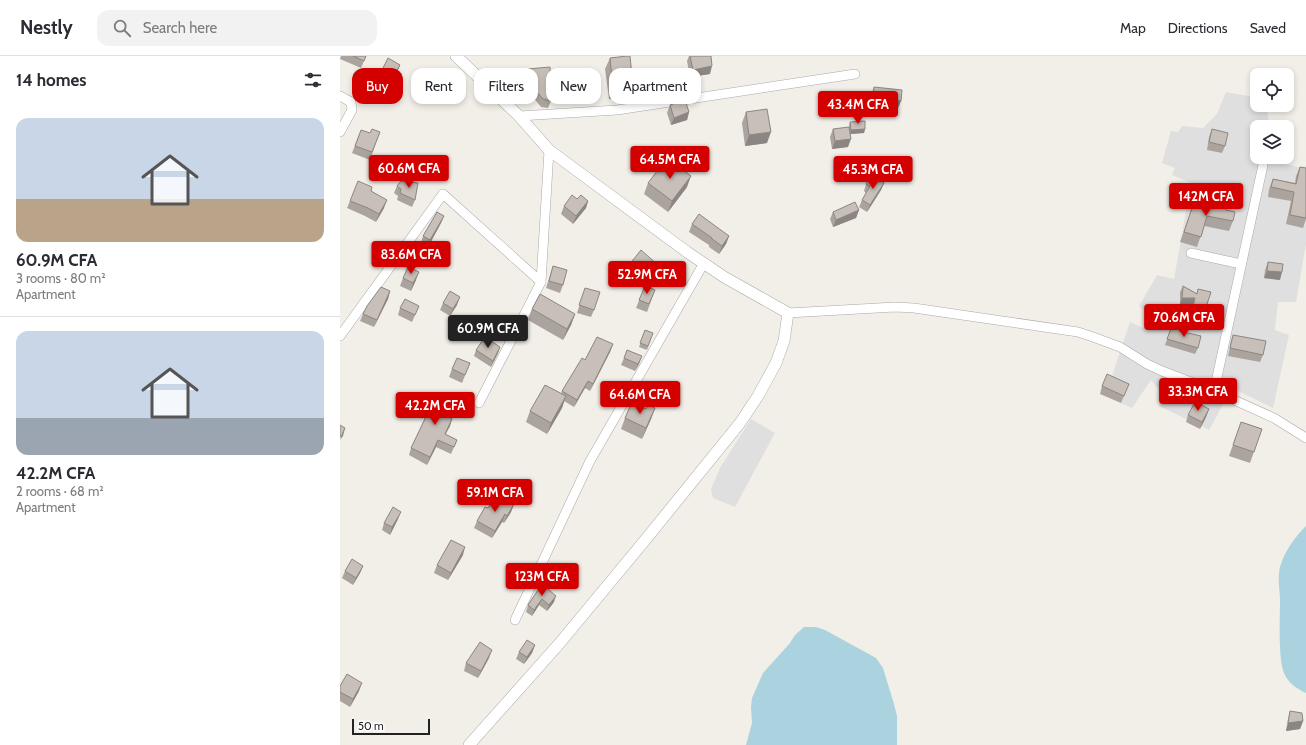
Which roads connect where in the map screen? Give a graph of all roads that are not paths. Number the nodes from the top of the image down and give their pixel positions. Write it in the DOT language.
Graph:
graph roads {
  1 [pos="456,56"];
  2 [pos="855,74"];
  3 [pos="340,96"];
  4 [pos="519,116"];
  5 [pos="340,132"];
  6 [pos="550,150"];
  7 [pos="1264,165"];
  8 [pos="1191,254"];
  9 [pos="704,263"];
  10 [pos="1241,264"];
  11 [pos="540,282"];
  12 [pos="788,313"];
  13 [pos="340,336"];
  14 [pos="1214,391"];
  15 [pos="479,403"];
  16 [pos="1306,438"];
  17 [pos="515,620"];
  18 [pos="469,745"];
  1 -- 4 [label="street"];
  2 -- 4 [label="street"];
  3 -- 5 [label="street"];
  4 -- 6 [label="street"];
  6 -- 9 [label="street"];
  6 -- 11 [label="street"];
  7 -- 10 [label="street"];
  8 -- 10 [label="street"];
  9 -- 12 [label="street"];
  9 -- 17 [label="street"];
  10 -- 14 [label="street"];
  11 -- 13 [label="street"];
  11 -- 15 [label="street"];
  12 -- 14 [label="street"];
  12 -- 18 [label="street"];
  14 -- 16 [label="street"];
}
